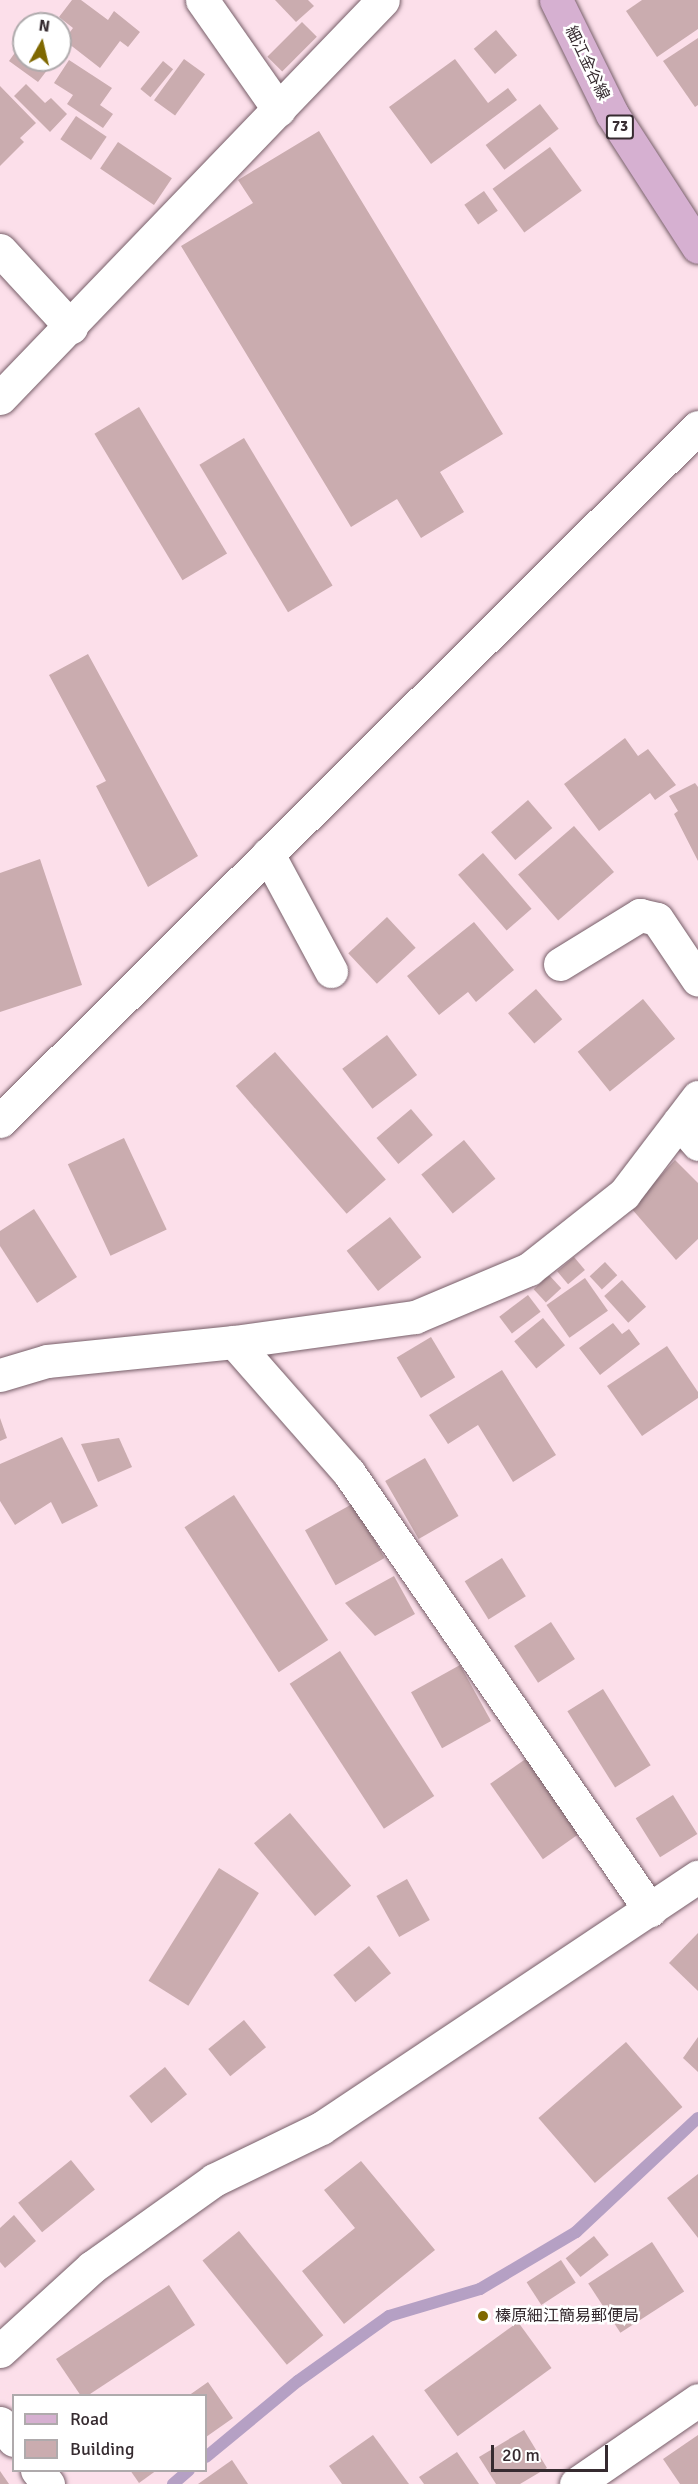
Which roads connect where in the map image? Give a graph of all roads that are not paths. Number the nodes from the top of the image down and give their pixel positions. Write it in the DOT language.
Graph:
graph roads {
  1 [pos="202,0"];
  2 [pos="383,0"];
  3 [pos="556,0"];
  4 [pos="279,110"];
  5 [pos="698,247"];
  6 [pos="0,250"];
  7 [pos="71,327"];
  8 [pos="0,398"];
  9 [pos="698,427"];
  10 [pos="268,854"];
  11 [pos="560,964"];
  12 [pos="331,971"];
  13 [pos="698,980"];
  14 [pos="0,1121"];
  15 [pos="692,1121"];
  16 [pos="234,1342"];
  17 [pos="0,1375"];
  18 [pos="698,1877"];
  19 [pos="650,1910"];
  20 [pos="0,2351"];
  21 [pos="698,2400"];
  22 [pos="0,2423"];
  23 [pos="12,2438"];
  24 [pos="39,2472"];
  25 [pos="48,2484"];
  26 [pos="576,2484"];
  1 -- 4 [label="street"];
  2 -- 4 [label="street"];
  3 -- 5 [label="main road, 細江金谷線 / 73"];
  4 -- 7 [label="street"];
  6 -- 7 [label="street"];
  7 -- 8 [label="street"];
  9 -- 10 [label="street"];
  10 -- 12 [label="street"];
  10 -- 14 [label="street"];
  11 -- 13 [label="street"];
  15 -- 16 [label="street"];
  16 -- 17 [label="street"];
  16 -- 19 [label="street"];
  18 -- 19 [label="street"];
  19 -- 20 [label="street"];
  21 -- 26 [label="street"];
  22 -- 23 [label="street"];
  24 -- 25 [label="street"];
}
